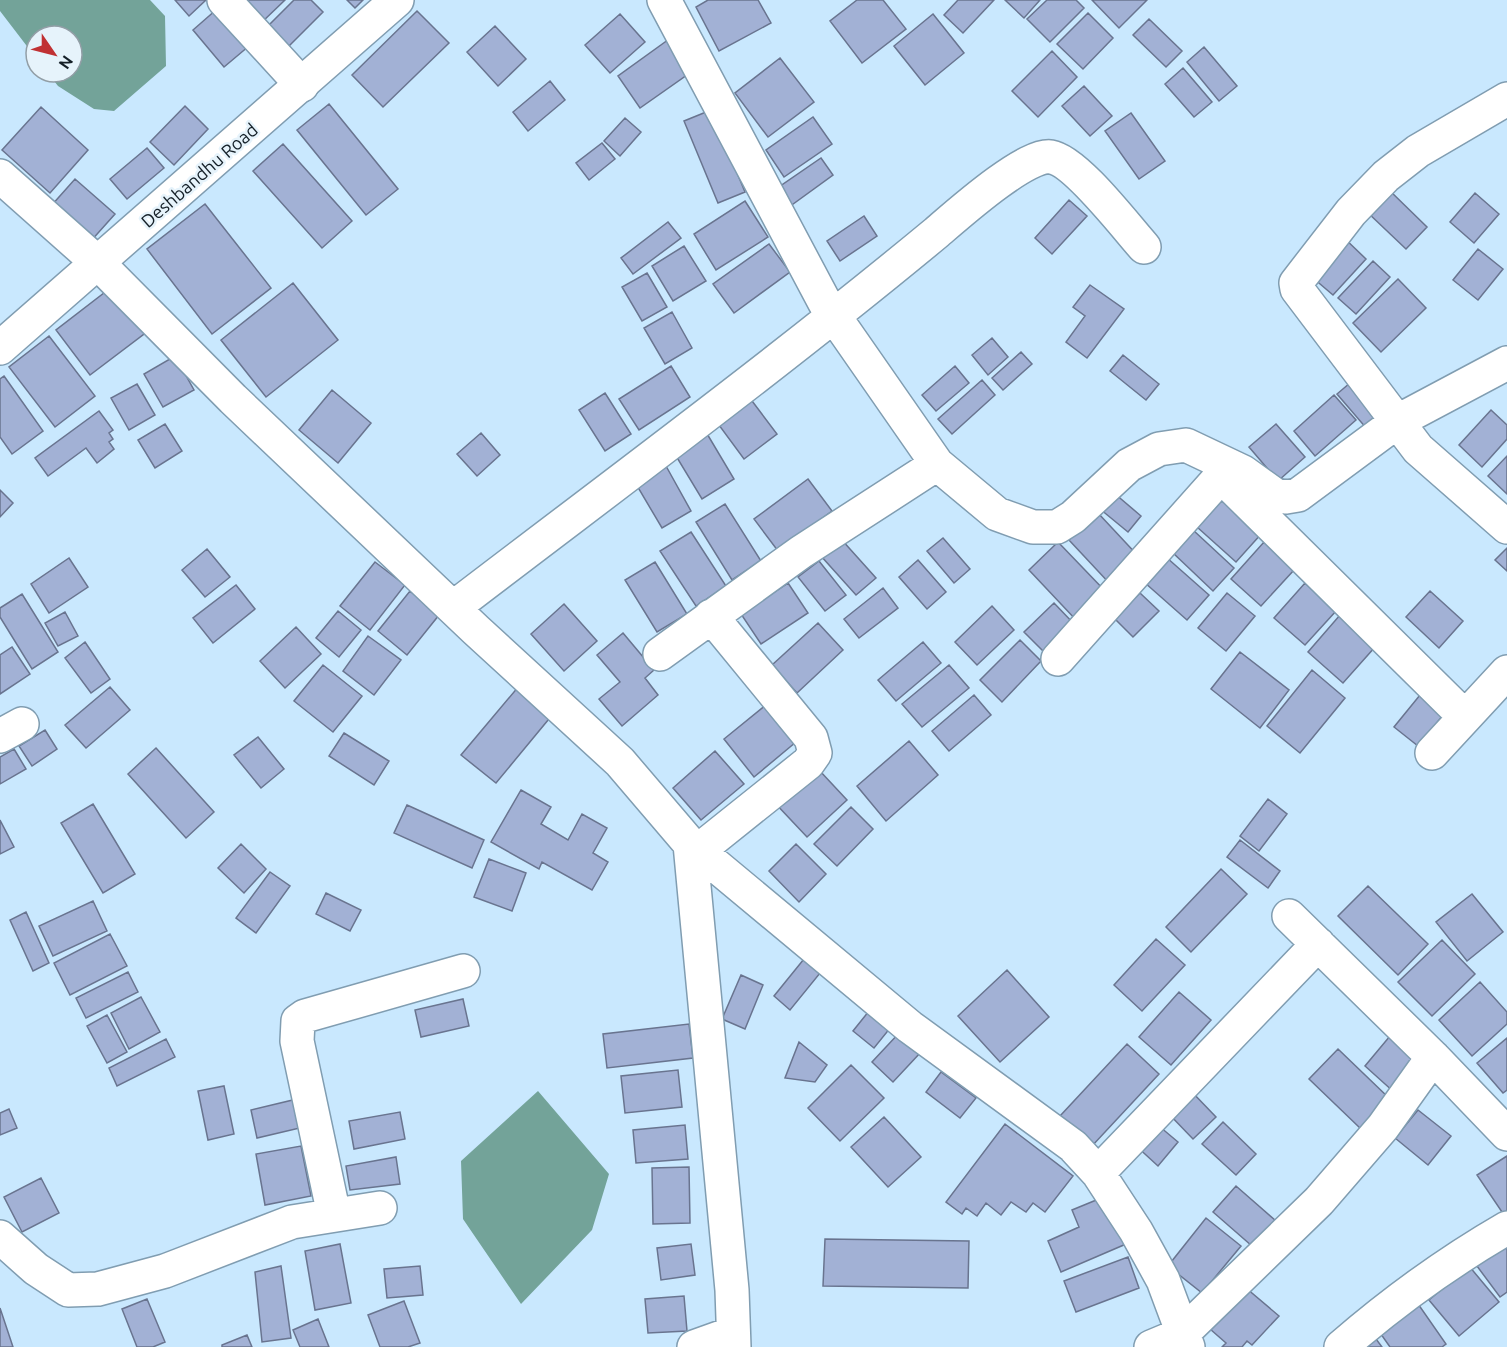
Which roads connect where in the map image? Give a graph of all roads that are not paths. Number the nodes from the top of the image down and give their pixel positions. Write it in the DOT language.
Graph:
graph roads {
  1 [pos="224,0"];
  2 [pos="397,0"];
  3 [pos="664,0"];
  4 [pos="302,85"];
  5 [pos="1507,99"];
  6 [pos="0,176"];
  7 [pos="1144,247"];
  8 [pos="98,263"];
  9 [pos="834,317"];
  10 [pos="0,348"];
  11 [pos="1507,363"];
  12 [pos="1398,421"];
  13 [pos="937,464"];
  14 [pos="1226,471"];
  15 [pos="1507,527"];
  16 [pos="453,608"];
  17 [pos="711,616"];
  18 [pos="660,654"];
  19 [pos="1058,659"];
  20 [pos="1507,672"];
  21 [pos="1465,717"];
  22 [pos="1432,753"];
  23 [pos="694,848"];
  24 [pos="1289,916"];
  25 [pos="1318,944"];
  26 [pos="463,971"];
  27 [pos="1433,1057"];
  28 [pos="1507,1134"];
  29 [pos="1098,1173"];
  30 [pos="380,1208"];
  31 [pos="334,1215"];
  32 [pos="1507,1228"];
  33 [pos="0,1237"];
  34 [pos="733,1340"];
  35 [pos="1185,1340"];
  36 [pos="694,1347"];
  37 [pos="1150,1347"];
  38 [pos="1341,1347"];
  1 -- 4 [label="street"];
  2 -- 4 [label="street, Deshbandhu Road"];
  3 -- 9 [label="street"];
  4 -- 8 [label="street, Deshbandhu Road"];
  5 -- 12 [label="street"];
  6 -- 8 [label="street"];
  7 -- 9 [label="street"];
  8 -- 10 [label="street, Deshbandhu Road"];
  8 -- 16 [label="street"];
  9 -- 13 [label="street"];
  9 -- 16 [label="street"];
  11 -- 12 [label="street"];
  12 -- 14 [label="street"];
  12 -- 15 [label="street"];
  13 -- 14 [label="street"];
  13 -- 17 [label="street"];
  14 -- 19 [label="street"];
  14 -- 21 [label="street"];
  16 -- 23 [label="street"];
  17 -- 18 [label="street"];
  17 -- 23 [label="street"];
  20 -- 21 [label="street"];
  21 -- 22 [label="street"];
  23 -- 29 [label="street"];
  23 -- 34 [label="street"];
  24 -- 25 [label="street"];
  25 -- 27 [label="street"];
  25 -- 29 [label="street"];
  26 -- 31 [label="street"];
  27 -- 28 [label="street"];
  27 -- 35 [label="street"];
  29 -- 35 [label="street"];
  30 -- 31 [label="street"];
  31 -- 33 [label="street"];
  32 -- 38 [label="street"];
  34 -- 36 [label="street"];
  35 -- 37 [label="street"];
}
